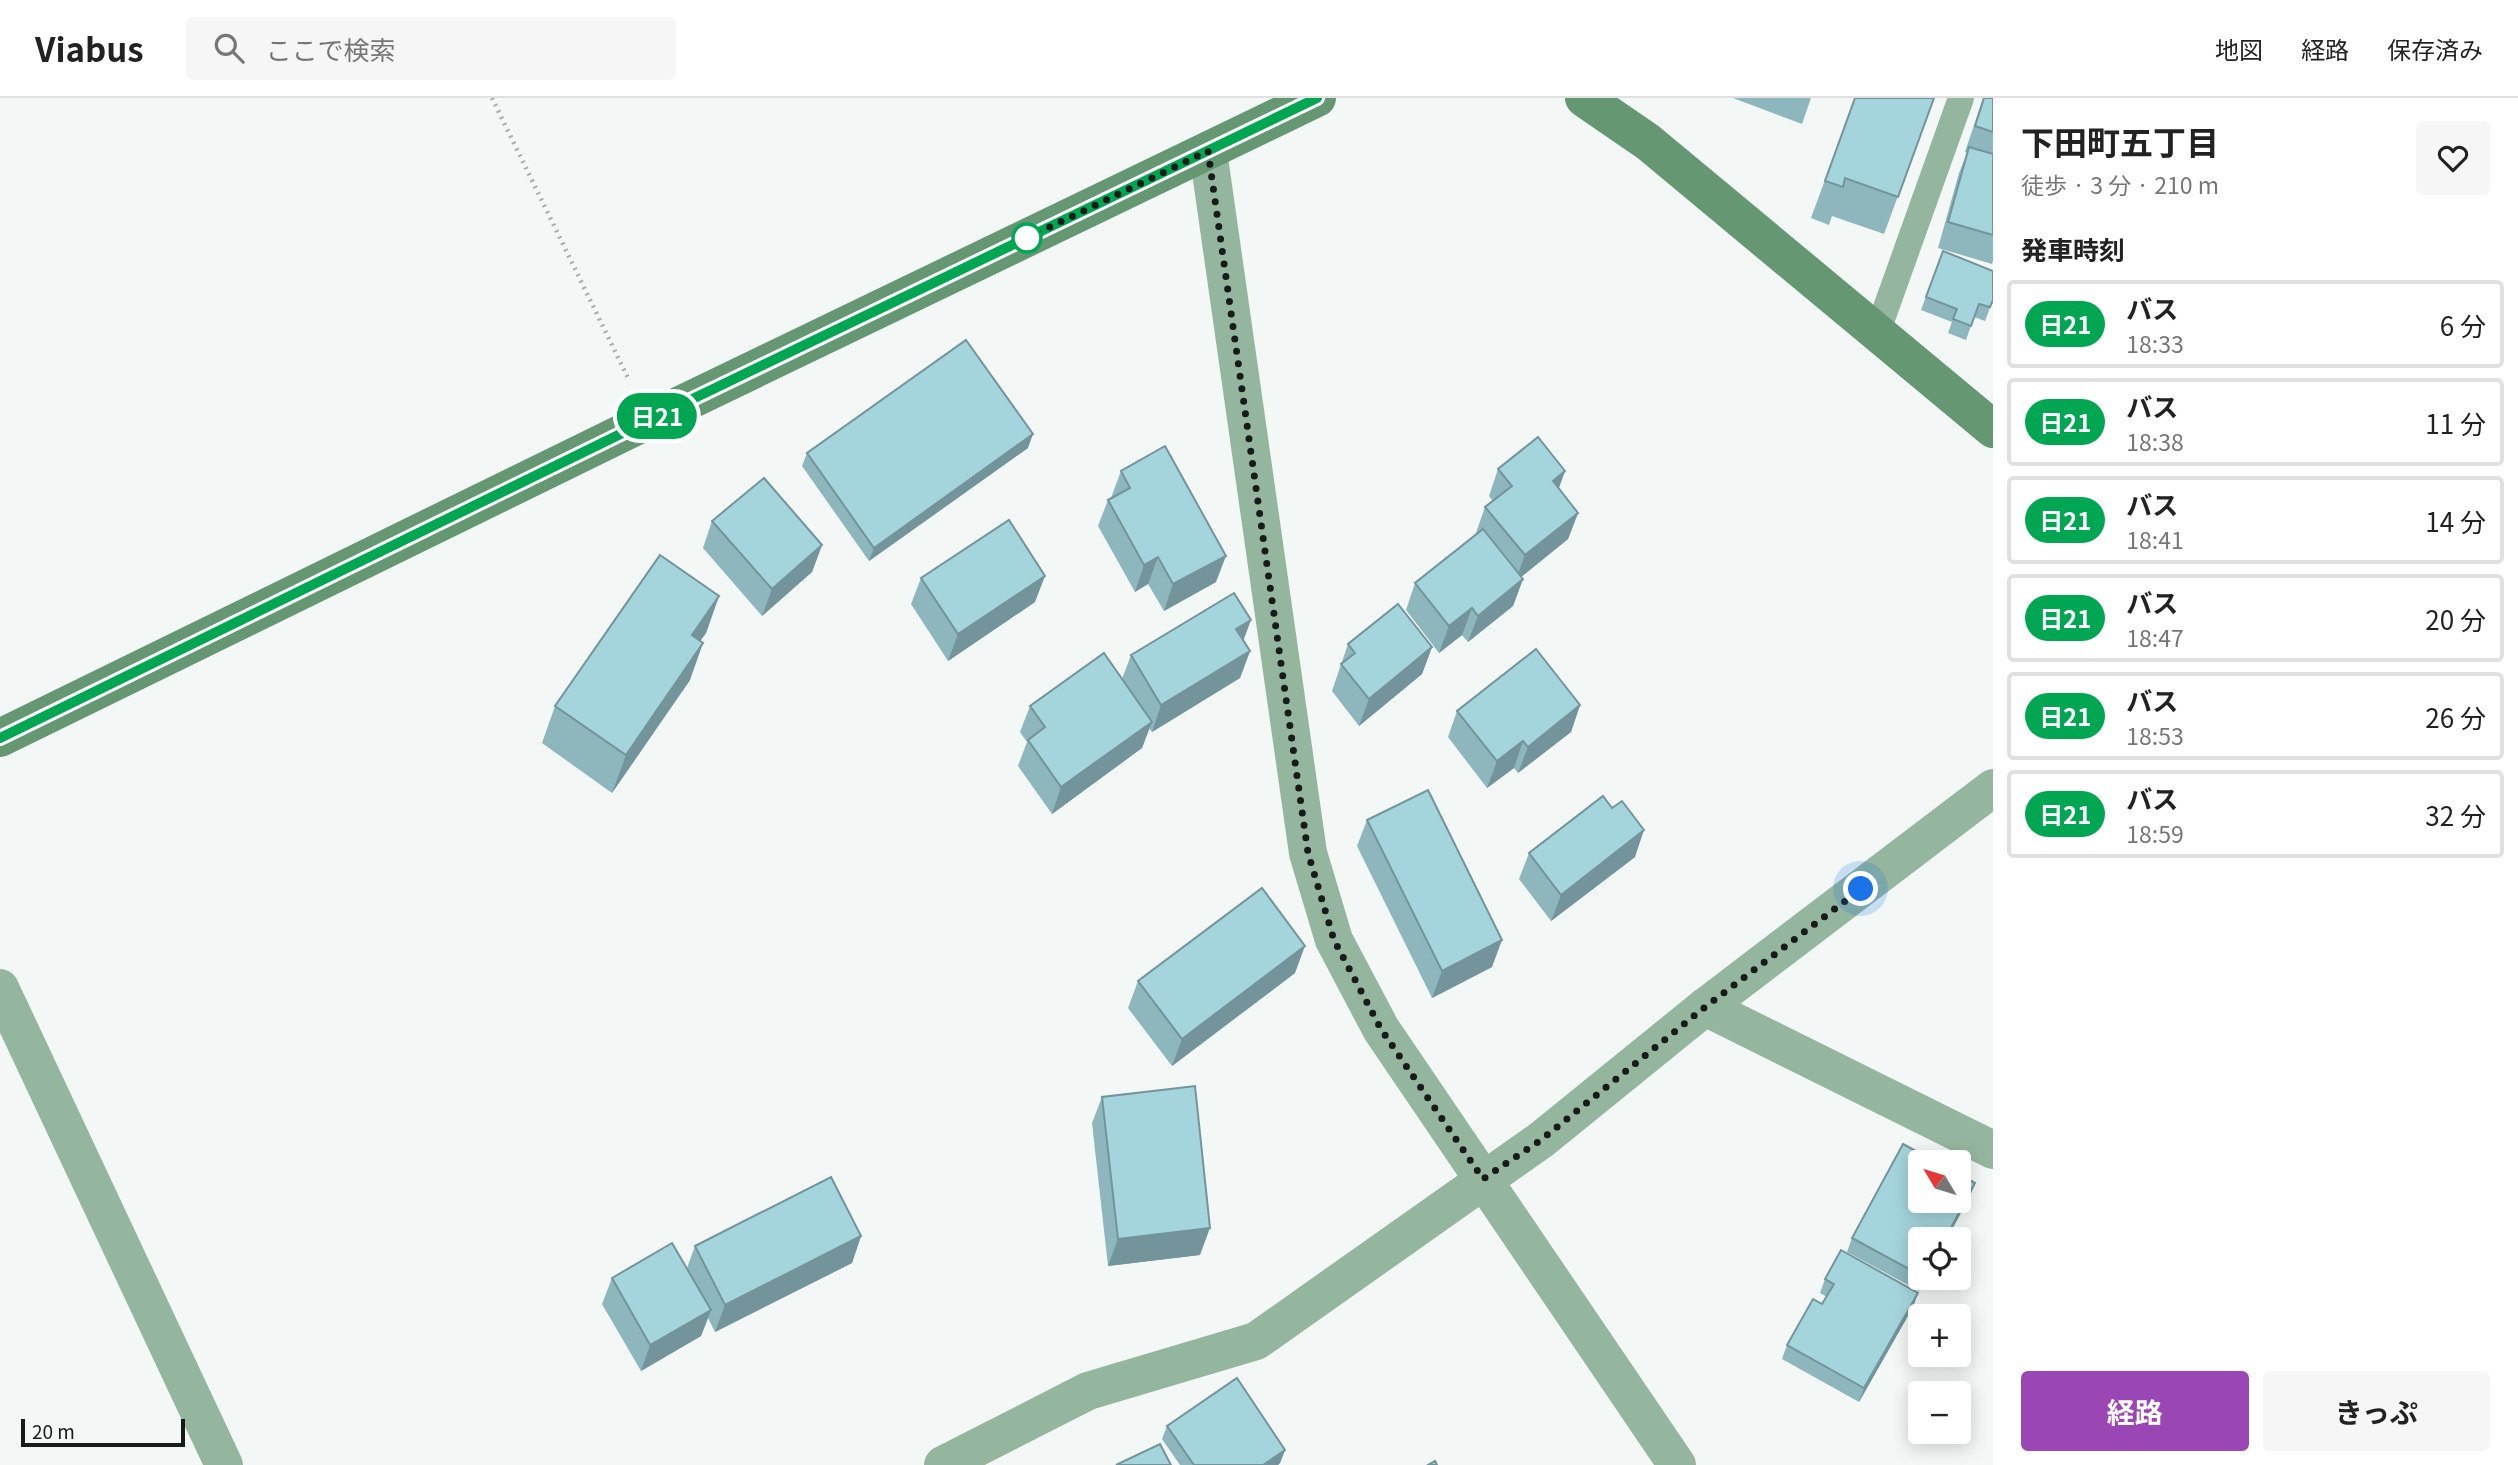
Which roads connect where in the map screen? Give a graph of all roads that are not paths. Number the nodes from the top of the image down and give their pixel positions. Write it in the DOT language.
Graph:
graph roads {
  1 [pos="1317,98"];
  2 [pos="1584,98"];
  3 [pos="1961,98"];
  4 [pos="1208,151"];
  5 [pos="1877,333"];
  6 [pos="1993,429"];
  7 [pos="0,738"];
  8 [pos="1993,788"];
  9 [pos="0,988"];
  10 [pos="1705,1007"];
  11 [pos="1993,1150"];
  12 [pos="1483,1179"];
  13 [pos="224,1465"];
  14 [pos="943,1465"];
  15 [pos="1677,1465"];
  1 -- 4 [label="street"];
  2 -- 5 [label="street"];
  3 -- 5 [label="lane"];
  4 -- 7 [label="street"];
  4 -- 12 [label="street"];
  5 -- 6 [label="street"];
  8 -- 10 [label="street"];
  9 -- 13 [label="street"];
  10 -- 11 [label="street"];
  10 -- 12 [label="street"];
  12 -- 14 [label="street"];
  12 -- 15 [label="street"];
}
